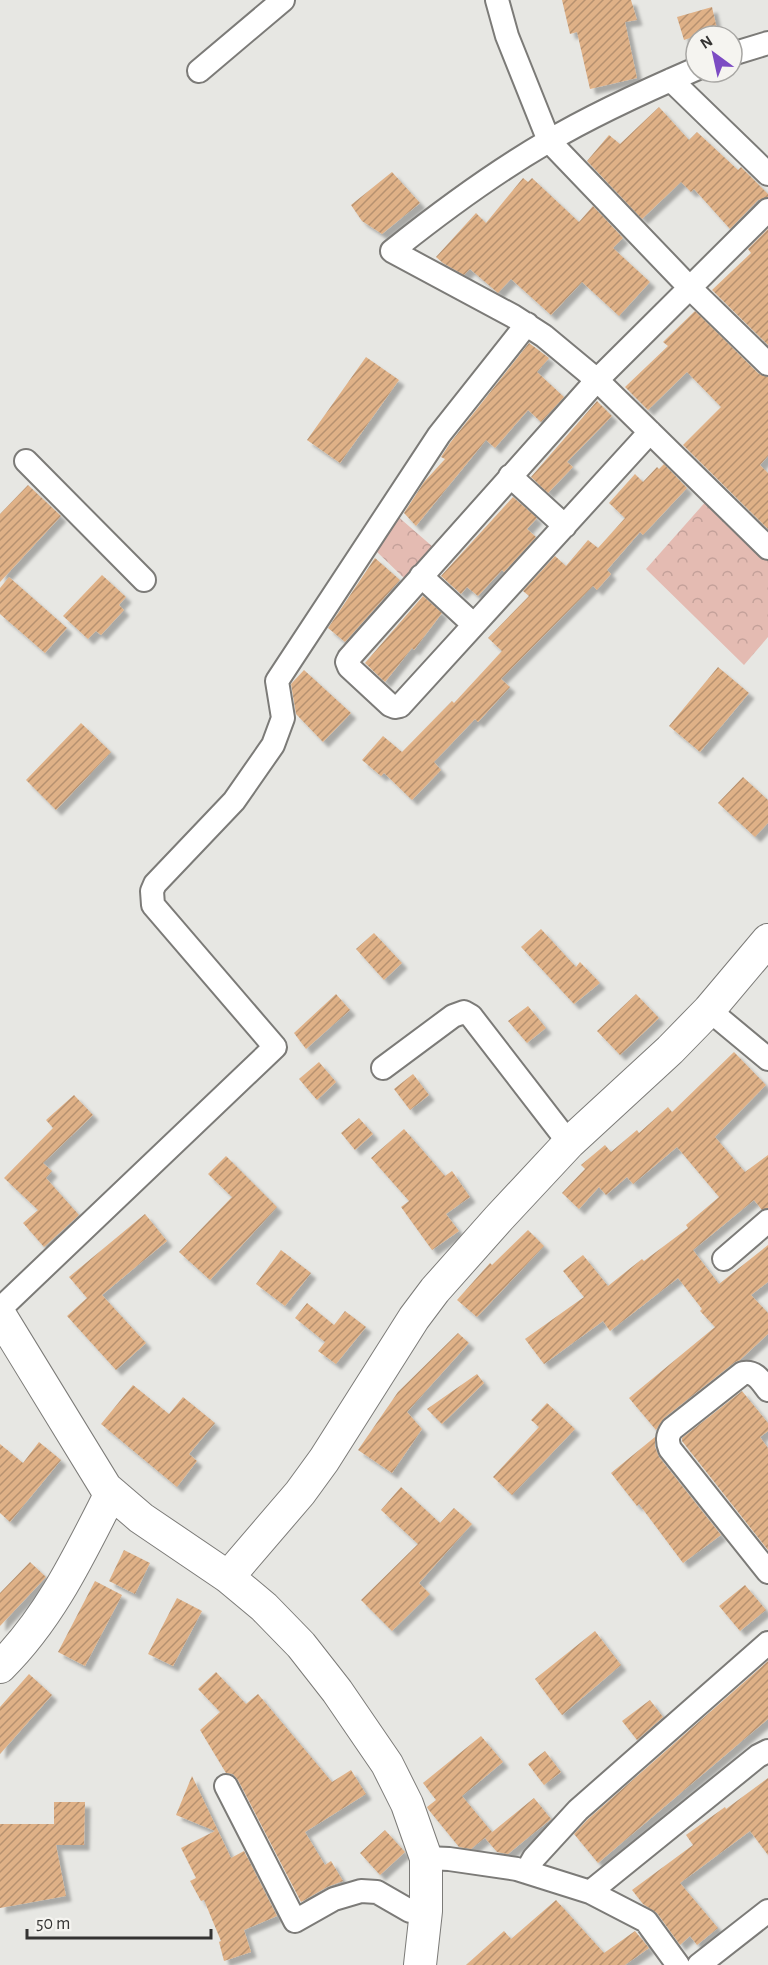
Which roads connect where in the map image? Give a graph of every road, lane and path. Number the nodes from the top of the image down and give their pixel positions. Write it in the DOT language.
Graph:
graph roads {
  1 [pos="283,0"];
  2 [pos="496,0"];
  3 [pos="768,44"];
  4 [pos="744,51"];
  5 [pos="199,70"];
  6 [pos="684,74"];
  7 [pos="671,80"];
  8 [pos="549,141"];
  9 [pos="768,174"];
  10 [pos="768,210"];
  11 [pos="690,288"];
  12 [pos="527,324"];
  13 [pos="768,364"];
  14 [pos="597,380"];
  15 [pos="650,432"];
  16 [pos="26,461"];
  17 [pos="510,476"];
  18 [pos="565,526"];
  19 [pos="768,548"];
  20 [pos="421,576"];
  21 [pos="144,580"];
  22 [pos="474,625"];
  23 [pos="768,940"];
  24 [pos="709,1010"];
  25 [pos="768,1059"];
  26 [pos="383,1068"];
  27 [pos="569,1143"];
  28 [pos="768,1221"];
  29 [pos="724,1259"];
  30 [pos="0,1309"];
  31 [pos="0,1315"];
  32 [pos="764,1376"];
  33 [pos="111,1493"];
  34 [pos="768,1572"];
  35 [pos="228,1577"];
  36 [pos="768,1643"];
  37 [pos="0,1667"];
  38 [pos="768,1750"];
  39 [pos="226,1786"];
  40 [pos="426,1858"];
  41 [pos="526,1872"];
  42 [pos="590,1892"];
  43 [pos="426,1911"];
  44 [pos="768,1911"];
  45 [pos="420,1965"];
  46 [pos="678,1965"];
  47 [pos="699,1965"];
  1 -- 5 [label="street"];
  2 -- 8 [label="street"];
  3 -- 4 [label="street"];
  6 -- 7 [label="street"];
  7 -- 8 [label="street"];
  7 -- 9 [label="street"];
  8 -- 11 [label="street"];
  8 -- 12 [label="street"];
  10 -- 11 [label="street"];
  11 -- 13 [label="street"];
  11 -- 14 [label="street"];
  12 -- 14 [label="street"];
  12 -- 30 [label="street"];
  14 -- 15 [label="street"];
  14 -- 17 [label="street"];
  15 -- 18 [label="street"];
  15 -- 19 [label="street"];
  16 -- 21 [label="street"];
  17 -- 18 [label="street"];
  17 -- 20 [label="street"];
  18 -- 22 [label="street"];
  20 -- 22 [label="street"];
  20 -- 22 [label="street"];
  23 -- 24 [label="street"];
  24 -- 25 [label="street"];
  24 -- 27 [label="street"];
  26 -- 27 [label="street"];
  27 -- 35 [label="street"];
  28 -- 29 [label="street"];
  31 -- 33 [label="street"];
  32 -- 34 [label="street"];
  33 -- 35 [label="street"];
  33 -- 37 [label="street"];
  35 -- 40 [label="street"];
  36 -- 41 [label="street"];
  38 -- 42 [label="street"];
  39 -- 43 [label="street"];
  40 -- 41 [label="street"];
  40 -- 43 [label="street"];
  41 -- 42 [label="street"];
  42 -- 46 [label="street"];
  43 -- 45 [label="street"];
  44 -- 47 [label="street"];
}
